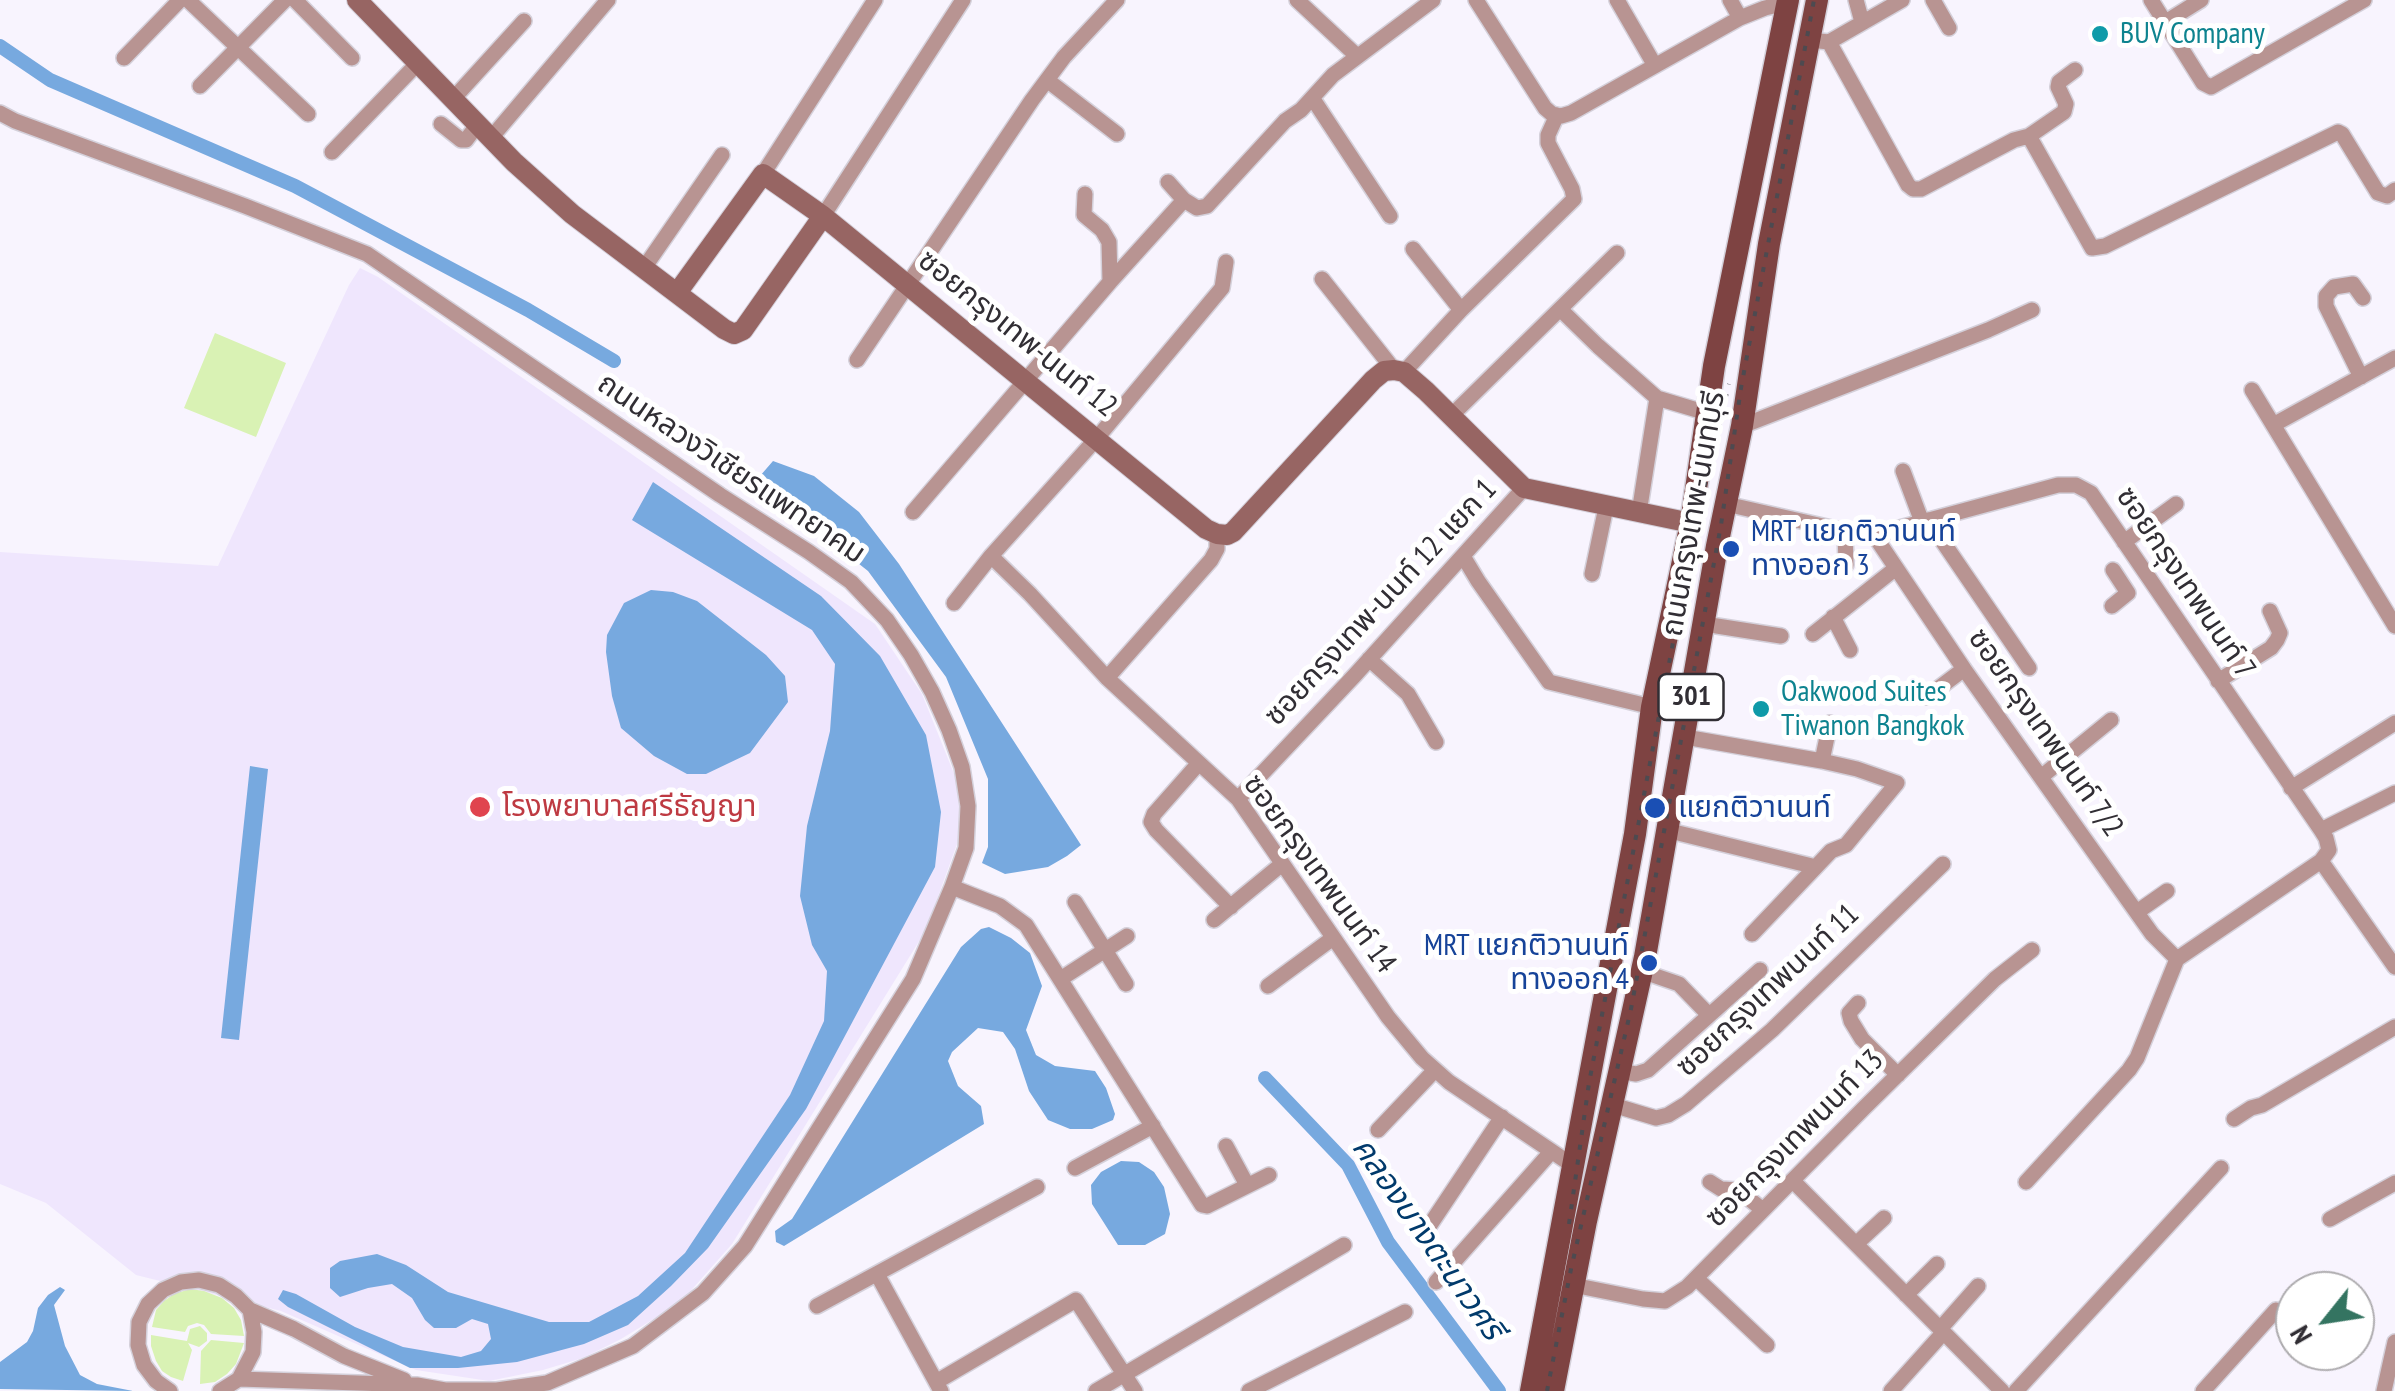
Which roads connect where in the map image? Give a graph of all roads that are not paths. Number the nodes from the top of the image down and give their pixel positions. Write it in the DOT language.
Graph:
graph roads {
  1 [pos="180,0"];
  2 [pos="188,0"];
  3 [pos="285,0"];
  4 [pos="296,0"];
  5 [pos="357,0"];
  6 [pos="608,0"];
  7 [pos="875,0"];
  8 [pos="963,0"];
  9 [pos="1116,0"];
  10 [pos="1297,0"];
  11 [pos="1433,0"];
  12 [pos="1476,0"];
  13 [pos="1617,0"];
  14 [pos="1730,0"];
  15 [pos="1818,0"];
  16 [pos="1856,0"];
  17 [pos="1902,0"];
  18 [pos="1932,0"];
  19 [pos="2151,0"];
  20 [pos="2201,0"];
  21 [pos="2364,0"];
  22 [pos="1787,2"];
  23 [pos="1740,18"];
  24 [pos="524,21"];
  25 [pos="1862,22"];
  26 [pos="2164,22"];
  27 [pos="1949,28"];
  28 [pos="1820,41"];
  29 [pos="239,48"];
  30 [pos="1357,56"];
  31 [pos="124,58"];
  32 [pos="352,58"];
  33 [pos="418,63"];
  34 [pos="1654,64"];
  35 [pos="2076,70"];
  36 [pos="1047,80"];
  37 [pos="200,86"];
  38 [pos="1313,98"];
  39 [pos="453,99"];
  40 [pos="0,113"];
  41 [pos="308,114"];
  42 [pos="1556,115"];
  43 [pos="441,124"];
  44 [pos="484,131"];
  45 [pos="1117,134"];
  46 [pos="2029,136"];
  47 [pos="332,152"];
  48 [pos="722,155"];
  49 [pos="763,174"];
  50 [pos="1168,182"];
  51 [pos="2395,190"];
  52 [pos="1085,194"];
  53 [pos="1184,200"];
  54 [pos="823,216"];
  55 [pos="1390,216"];
  56 [pos="1412,249"];
  57 [pos="1617,252"];
  58 [pos="1226,262"];
  59 [pos="644,268"];
  60 [pos="1322,279"];
  61 [pos="1110,282"];
  62 [pos="909,284"];
  63 [pos="678,292"];
  64 [pos="1728,298"];
  65 [pos="2364,298"];
  66 [pos="1760,301"];
  67 [pos="1560,308"];
  68 [pos="1461,310"];
  69 [pos="2032,310"];
  70 [pos="1717,356"];
  71 [pos="2395,358"];
  72 [pos="857,360"];
  73 [pos="1751,361"];
  74 [pos="1399,371"];
  75 [pos="2361,377"];
  76 [pos="1027,380"];
  77 [pos="2252,390"];
  78 [pos="1657,398"];
  79 [pos="1707,413"];
  80 [pos="1452,416"];
  81 [pos="1742,426"];
  82 [pos="2272,426"];
  83 [pos="1097,438"];
  84 [pos="1903,471"];
  85 [pos="1524,488"];
  86 [pos="1726,504"];
  87 [pos="2176,504"];
  88 [pos="1606,507"];
  89 [pos="913,512"];
  90 [pos="1639,512"];
  91 [pos="1925,521"];
  92 [pos="1691,523"];
  93 [pos="1845,531"];
  94 [pos="1217,534"];
  95 [pos="1874,535"];
  96 [pos="2124,542"];
  97 [pos="991,556"];
  98 [pos="1463,556"];
  99 [pos="1846,565"];
  100 [pos="1896,568"];
  101 [pos="2112,570"];
  102 [pos="1592,574"];
  103 [pos="2148,578"];
  104 [pos="2128,593"];
  105 [pos="954,603"];
  106 [pos="2112,606"];
  107 [pos="2270,612"];
  108 [pos="1833,617"];
  109 [pos="2394,622"];
  110 [pos="1704,624"];
  111 [pos="1813,634"];
  112 [pos="1782,636"];
  113 [pos="1850,650"];
  114 [pos="1369,659"];
  115 [pos="2029,668"];
  116 [pos="1964,669"];
  117 [pos="1107,678"];
  118 [pos="2218,681"];
  119 [pos="1928,697"];
  120 [pos="1652,707"];
  121 [pos="2111,720"];
  122 [pos="2395,722"];
  123 [pos="1830,723"];
  124 [pos="1684,737"];
  125 [pos="1436,742"];
  126 [pos="1822,761"];
  127 [pos="1198,763"];
  128 [pos="2041,777"];
  129 [pos="2290,788"];
  130 [pos="2395,792"];
  131 [pos="1238,799"];
  132 [pos="1666,830"];
  133 [pos="2320,830"];
  134 [pos="2321,862"];
  135 [pos="1282,864"];
  136 [pos="1944,864"];
  137 [pos="1816,867"];
  138 [pos="952,887"];
  139 [pos="2167,890"];
  140 [pos="1075,902"];
  141 [pos="1231,907"];
  142 [pos="2137,912"];
  143 [pos="1214,920"];
  144 [pos="1752,934"];
  145 [pos="1127,936"];
  146 [pos="1333,938"];
  147 [pos="2032,950"];
  148 [pos="1104,951"];
  149 [pos="2177,958"];
  150 [pos="2395,967"];
  151 [pos="1760,970"];
  152 [pos="1641,972"];
  153 [pos="1062,978"];
  154 [pos="1126,984"];
  155 [pos="1268,986"];
  156 [pos="1858,1003"];
  157 [pos="1708,1014"];
  158 [pos="2395,1027"];
  159 [pos="1434,1071"];
  160 [pos="1619,1071"];
  161 [pos="1898,1074"];
  162 [pos="1613,1105"];
  163 [pos="1502,1117"];
  164 [pos="2234,1120"];
  165 [pos="1153,1126"];
  166 [pos="1378,1130"];
  167 [pos="1226,1146"];
  168 [pos="1551,1152"];
  169 [pos="1572,1164"];
  170 [pos="1075,1168"];
  171 [pos="2221,1168"];
  172 [pos="1270,1175"];
  173 [pos="1793,1181"];
  174 [pos="1710,1182"];
  175 [pos="2026,1182"];
  176 [pos="2395,1183"];
  177 [pos="1247,1184"];
  178 [pos="1037,1187"];
  179 [pos="1763,1210"];
  180 [pos="1884,1218"];
  181 [pos="2330,1219"];
  182 [pos="1428,1228"];
  183 [pos="1344,1244"];
  184 [pos="1856,1244"];
  185 [pos="1937,1264"];
  186 [pos="877,1274"];
  187 [pos="1696,1278"];
  188 [pos="1436,1282"];
  189 [pos="1573,1285"];
  190 [pos="1978,1286"];
  191 [pos="1906,1295"];
  192 [pos="817,1306"];
  193 [pos="250,1310"];
  194 [pos="2275,1311"];
  195 [pos="1405,1312"];
  196 [pos="1942,1330"];
  197 [pos="2395,1342"];
  198 [pos="1767,1345"];
  199 [pos="1124,1374"];
  200 [pos="1988,1378"];
  201 [pos="239,1379"];
  202 [pos="417,1386"];
  203 [pos="936,1387"];
  204 [pos="2385,1390"];
  205 [pos="170,1391"];
  206 [pos="220,1391"];
  207 [pos="1096,1391"];
  208 [pos="1135,1391"];
  209 [pos="1249,1391"];
  210 [pos="1532,1391"];
  211 [pos="1553,1391"];
  212 [pos="1891,1391"];
  213 [pos="1976,1391"];
  214 [pos="2002,1391"];
  215 [pos="2016,1391"];
  216 [pos="2202,1391"];
  1 -- 31 [label="street"];
  2 -- 29 [label="street"];
  3 -- 29 [label="street"];
  4 -- 32 [label="street"];
  5 -- 33 [label="street"];
  6 -- 44 [label="street"];
  7 -- 49 [label="street"];
  8 -- 54 [label="street"];
  9 -- 36 [label="street"];
  10 -- 30 [label="street"];
  11 -- 30 [label="street"];
  12 -- 42 [label="street"];
  13 -- 34 [label="street"];
  14 -- 23 [label="street"];
  15 -- 28 [label="main road, ถนนกรุงเทพ-นนทบุรี / 301"];
  16 -- 25 [label="street"];
  17 -- 25 [label="street"];
  18 -- 27 [label="street"];
  19 -- 26 [label="street"];
  20 -- 26 [label="street"];
  21 -- 26 [label="street"];
  22 -- 23 [label="street"];
  22 -- 64 [label="main road, ถนนกรุงเทพ-นนทบุรี / 301"];
  23 -- 34 [label="street"];
  24 -- 39 [label="street"];
  25 -- 28 [label="street"];
  28 -- 46 [label="street"];
  28 -- 66 [label="main road, ถนนกรุงเทพ-นนทบุรี / 301"];
  29 -- 37 [label="street"];
  29 -- 41 [label="street"];
  30 -- 38 [label="street"];
  33 -- 39 [label="street"];
  33 -- 47 [label="street"];
  34 -- 42 [label="street"];
  35 -- 46 [label="street"];
  36 -- 45 [label="street"];
  36 -- 62 [label="street"];
  38 -- 53 [label="street"];
  38 -- 55 [label="street"];
  39 -- 44 [label="street"];
  40 -- 138 [label="street, ถนนหลวงวิเชียรแพทยาคม"];
  42 -- 68 [label="street"];
  43 -- 44 [label="street"];
  44 -- 59 [label="street"];
  46 -- 51 [label="street"];
  48 -- 59 [label="street"];
  49 -- 54 [label="street, ซอยกรุงเทพ-นนท์ 12"];
  49 -- 63 [label="street"];
  50 -- 53 [label="street"];
  52 -- 61 [label="street"];
  53 -- 61 [label="street"];
  54 -- 62 [label="street, ซอยกรุงเทพ-นนท์ 12"];
  54 -- 63 [label="street"];
  56 -- 68 [label="street"];
  57 -- 67 [label="street"];
  58 -- 83 [label="street"];
  59 -- 63 [label="street"];
  60 -- 74 [label="street"];
  61 -- 76 [label="street"];
  62 -- 72 [label="street"];
  62 -- 76 [label="street, ซอยกรุงเทพ-นนท์ 12"];
  64 -- 66 [label="main road"];
  64 -- 70 [label="main road, ถนนกรุงเทพ-นนทบุรี / 301"];
  65 -- 75 [label="street"];
  66 -- 73 [label="main road, ถนนกรุงเทพ-นนทบุรี / 301"];
  67 -- 78 [label="street"];
  67 -- 80 [label="street"];
  68 -- 74 [label="street"];
  69 -- 81 [label="street"];
  70 -- 73 [label="main road"];
  70 -- 79 [label="main road, ถนนกรุงเทพ-นนทบุรี / 301"];
  71 -- 75 [label="street"];
  73 -- 81 [label="main road, ถนนกรุงเทพ-นนทบุรี / 301"];
  74 -- 80 [label="street"];
  74 -- 94 [label="street"];
  75 -- 82 [label="street"];
  76 -- 83 [label="street, ซอยกรุงเทพ-นนท์ 12"];
  76 -- 89 [label="street"];
  77 -- 82 [label="street"];
  78 -- 79 [label="street"];
  78 -- 90 [label="street"];
  79 -- 92 [label="main road, ถนนกรุงเทพ-นนทบุรี / 301"];
  80 -- 85 [label="street"];
  81 -- 86 [label="main road, ถนนกรุงเทพ-นนทบุรี / 301"];
  82 -- 109 [label="street"];
  83 -- 94 [label="street, ซอยกรุงเทพ-นนท์ 12"];
  83 -- 97 [label="street"];
  84 -- 91 [label="street"];
  85 -- 88 [label="street"];
  85 -- 98 [label="street, ซอยกรุงเทพ-นนท์ 12 แยก 1"];
  86 -- 93 [label="street, ซอยกรุงเทพนนท์ 7"];
  86 -- 110 [label="main road, ถนนกรุงเทพ-นนทบุรี / 301"];
  87 -- 96 [label="street"];
  88 -- 90 [label="street"];
  88 -- 102 [label="street"];
  90 -- 92 [label="street"];
  91 -- 95 [label="street, ซอยกรุงเทพนนท์ 7"];
  91 -- 96 [label="street, ซอยกรุงเทพนนท์ 7"];
  91 -- 115 [label="street"];
  92 -- 120 [label="main road, ถนนกรุงเทพ-นนทบุรี / 301"];
  93 -- 95 [label="street, ซอยกรุงเทพนนท์ 7"];
  93 -- 99 [label="street"];
  94 -- 117 [label="street"];
  95 -- 100 [label="street, ซอยกรุงเทพนนท์ 7/2"];
  96 -- 103 [label="street, ซอยกรุงเทพนนท์ 7"];
  97 -- 105 [label="street"];
  97 -- 117 [label="street, ซอยกรุงเทพนนท์ 14"];
  98 -- 114 [label="street, ซอยกรุงเทพ-นนท์ 12 แยก 1"];
  98 -- 120 [label="street"];
  100 -- 108 [label="street"];
  100 -- 116 [label="street, ซอยกรุงเทพนนท์ 7/2"];
  101 -- 104 [label="street"];
  103 -- 104 [label="street"];
  103 -- 118 [label="street, ซอยกรุงเทพนนท์ 7"];
  104 -- 106 [label="street"];
  107 -- 118 [label="street"];
  108 -- 111 [label="street"];
  108 -- 113 [label="street"];
  110 -- 112 [label="street"];
  110 -- 124 [label="main road, ถนนกรุงเทพ-นนทบุรี / 301"];
  114 -- 125 [label="street"];
  114 -- 131 [label="street, ซอยกรุงเทพ-นนท์ 12 แยก 1"];
  116 -- 119 [label="street"];
  116 -- 128 [label="street, ซอยกรุงเทพนนท์ 7/2"];
  117 -- 127 [label="street, ซอยกรุงเทพนนท์ 14"];
  118 -- 129 [label="street, ซอยกรุงเทพนนท์ 7"];
  120 -- 169 [label="main road, ถนนกรุงเทพ-นนทบุรี / 301"];
  121 -- 128 [label="street"];
  122 -- 129 [label="street"];
  123 -- 126 [label="street"];
  124 -- 126 [label="street"];
  124 -- 132 [label="main road, ถนนกรุงเทพ-นนทบุรี / 301"];
  126 -- 137 [label="street"];
  127 -- 131 [label="street, ซอยกรุงเทพนนท์ 14"];
  127 -- 141 [label="street"];
  128 -- 142 [label="street, ซอยกรุงเทพนนท์ 7/2"];
  129 -- 133 [label="street, ซอยกรุงเทพนนท์ 7"];
  130 -- 133 [label="street"];
  131 -- 135 [label="street, ซอยกรุงเทพนนท์ 14"];
  132 -- 137 [label="street"];
  132 -- 152 [label="main road, ถนนกรุงเทพ-นนทบุรี / 301"];
  133 -- 134 [label="street"];
  134 -- 149 [label="street"];
  134 -- 150 [label="street"];
  135 -- 141 [label="street"];
  135 -- 146 [label="street, ซอยกรุงเทพนนท์ 14"];
  136 -- 162 [label="street, ซอยกรุงเทพนนท์ 11"];
  137 -- 144 [label="street"];
  138 -- 153 [label="street"];
  138 -- 202 [label="street, ถนนหลวงวิเชียรแพทยาคม"];
  139 -- 142 [label="street"];
  140 -- 148 [label="street"];
  141 -- 143 [label="street"];
  142 -- 149 [label="street, ซอยกรุงเทพนนท์ 7/2"];
  145 -- 148 [label="street"];
  146 -- 155 [label="street"];
  146 -- 159 [label="street, ซอยกรุงเทพนนท์ 14"];
  147 -- 161 [label="street, ซอยกรุงเทพนนท์ 13"];
  148 -- 153 [label="street"];
  148 -- 154 [label="street"];
  149 -- 175 [label="street"];
  151 -- 157 [label="street"];
  152 -- 157 [label="street"];
  152 -- 160 [label="main road, ถนนกรุงเทพ-นนทบุรี / 301"];
  153 -- 165 [label="street"];
  156 -- 161 [label="street"];
  157 -- 160 [label="street"];
  158 -- 164 [label="street"];
  159 -- 163 [label="street, ซอยกรุงเทพนนท์ 14"];
  159 -- 166 [label="street"];
  160 -- 162 [label="main road, ถนนกรุงเทพ-นนทบุรี / 301"];
  161 -- 173 [label="street, ซอยกรุงเทพนนท์ 13"];
  162 -- 189 [label="main road, ถนนกรุงเทพ-นนทบุรี / 301"];
  163 -- 168 [label="street, ซอยกรุงเทพนนท์ 14"];
  163 -- 182 [label="street"];
  165 -- 170 [label="street"];
  165 -- 177 [label="street"];
  167 -- 177 [label="street"];
  168 -- 169 [label="street, ซอยกรุงเทพนนท์ 14"];
  168 -- 188 [label="street"];
  169 -- 210 [label="main road, ถนนกรุงเทพ-นนทบุรี / 301"];
  171 -- 215 [label="street"];
  172 -- 177 [label="street"];
  173 -- 179 [label="street, ซอยกรุงเทพนนท์ 13"];
  173 -- 184 [label="street"];
  174 -- 179 [label="street"];
  176 -- 181 [label="street"];
  178 -- 186 [label="street"];
  179 -- 187 [label="street, ซอยกรุงเทพนนท์ 13"];
  180 -- 184 [label="street"];
  183 -- 199 [label="street"];
  184 -- 191 [label="street"];
  185 -- 191 [label="street"];
  186 -- 192 [label="street"];
  186 -- 203 [label="street"];
  187 -- 189 [label="street, ซอยกรุงเทพนนท์ 13"];
  187 -- 198 [label="street"];
  189 -- 211 [label="main road, ถนนกรุงเทพ-นนทบุรี / 301"];
  190 -- 196 [label="street"];
  191 -- 196 [label="street"];
  193 -- 201 [label="street"];
  193 -- 202 [label="street, ถนนหลวงวิเชียรแพทยาคม"];
  193 -- 205 [label="street, ถนนหลวงวิเชียรแพทยาคม"];
  194 -- 216 [label="street"];
  195 -- 209 [label="street"];
  196 -- 200 [label="street"];
  196 -- 212 [label="street"];
  197 -- 204 [label="street"];
  199 -- 203 [label="street"];
  199 -- 207 [label="street"];
  199 -- 208 [label="street"];
  200 -- 213 [label="street"];
  200 -- 214 [label="street"];
  201 -- 202 [label="street, ถนนหลวงวิเชียรแพทยาคม"];
  201 -- 206 [label="street"];
}
